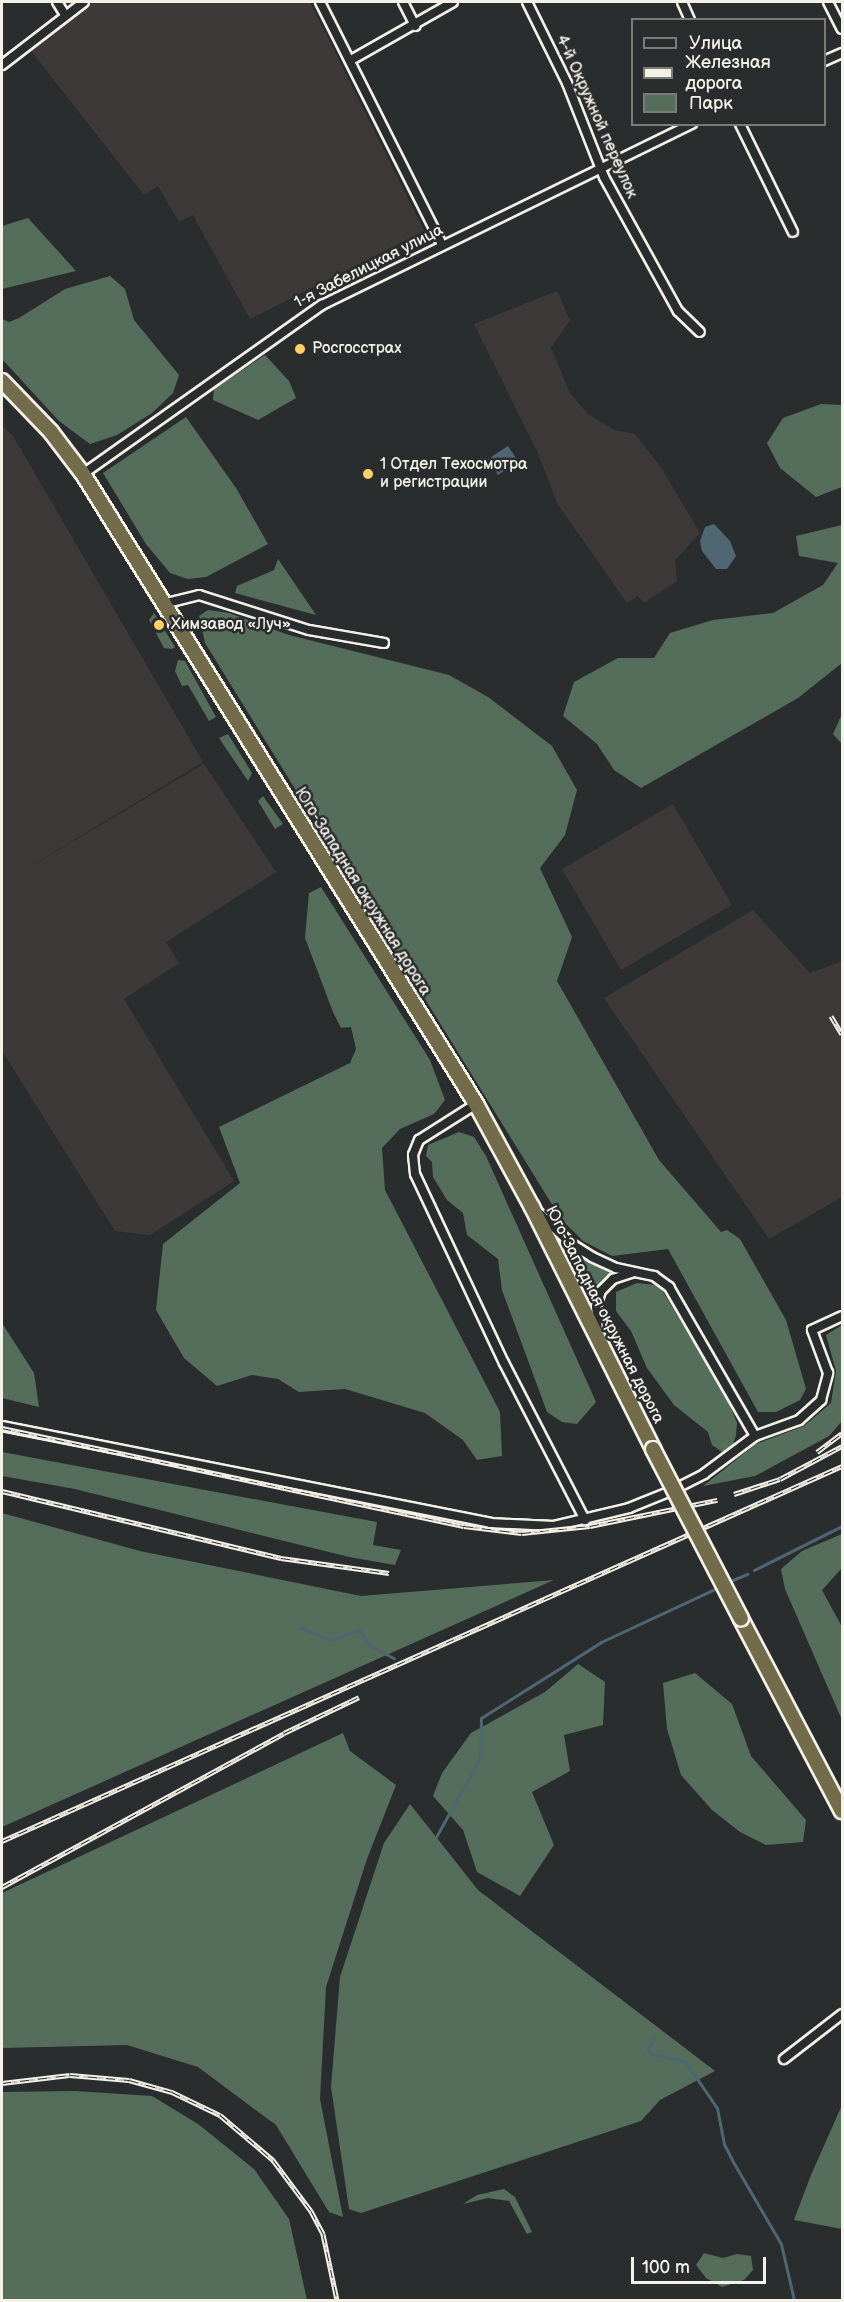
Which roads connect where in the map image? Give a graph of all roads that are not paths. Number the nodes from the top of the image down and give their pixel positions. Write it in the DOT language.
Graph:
graph roads {
  1 [pos="57,2"];
  2 [pos="84,2"];
  3 [pos="320,2"];
  4 [pos="403,2"];
  5 [pos="453,2"];
  6 [pos="527,2"];
  7 [pos="682,2"];
  8 [pos="828,2"];
  9 [pos="65,15"];
  10 [pos="689,18"];
  11 [pos="414,26"];
  12 [pos="843,29"];
  13 [pos="843,53"];
  14 [pos="351,60"];
  15 [pos="826,62"];
  16 [pos="2,64"];
  17 [pos="688,126"];
  18 [pos="741,126"];
  19 [pos="603,167"];
  20 [pos="793,232"];
  21 [pos="442,245"];
  22 [pos="700,332"];
  23 [pos="2,381"];
  24 [pos="83,474"];
  25 [pos="163,604"];
  26 [pos="384,643"];
  27 [pos="476,1104"];
  28 [pos="532,1207"];
  29 [pos="633,1272"];
  30 [pos="843,1316"];
  31 [pos="599,1343"];
  32 [pos="2,1426"];
  33 [pos="755,1436"];
  34 [pos="585,1520"];
  35 [pos="843,1811"];
  36 [pos="843,2014"];
  37 [pos="784,2059"];
  1 -- 9 [label="street"];
  2 -- 9 [label="street"];
  3 -- 14 [label="street"];
  4 -- 11 [label="street"];
  5 -- 11 [label="street"];
  6 -- 19 [label="street, 4-й Окружной переулок"];
  7 -- 10 [label="street"];
  8 -- 12 [label="street"];
  9 -- 16 [label="street"];
  11 -- 14 [label="street"];
  13 -- 15 [label="street"];
  14 -- 21 [label="street"];
  17 -- 19 [label="street, 1-я Забелицкая улица"];
  18 -- 20 [label="street"];
  19 -- 21 [label="street, 1-я Забелицкая улица"];
  19 -- 22 [label="street, 4-й Окружной переулок"];
  21 -- 24 [label="street, 1-я Забелицкая улица"];
  23 -- 24 [label="highway, Юго-Западная окружная дорога"];
  24 -- 25 [label="highway, Юго-Западная окружная дорога"];
  25 -- 26 [label="street"];
  25 -- 27 [label="highway, Юго-Западная окружная дорога"];
  27 -- 28 [label="highway, Юго-Западная окружная дорога"];
  27 -- 34 [label="street"];
  28 -- 29 [label="street"];
  28 -- 31 [label="highway, Юго-Западная окружная дорога"];
  29 -- 31 [label="street"];
  29 -- 33 [label="street"];
  30 -- 33 [label="street"];
  31 -- 35 [label="highway, Юго-Западная окружная дорога, bridge"];
  32 -- 34 [label="street"];
  33 -- 34 [label="street"];
  36 -- 37 [label="street"];
}
